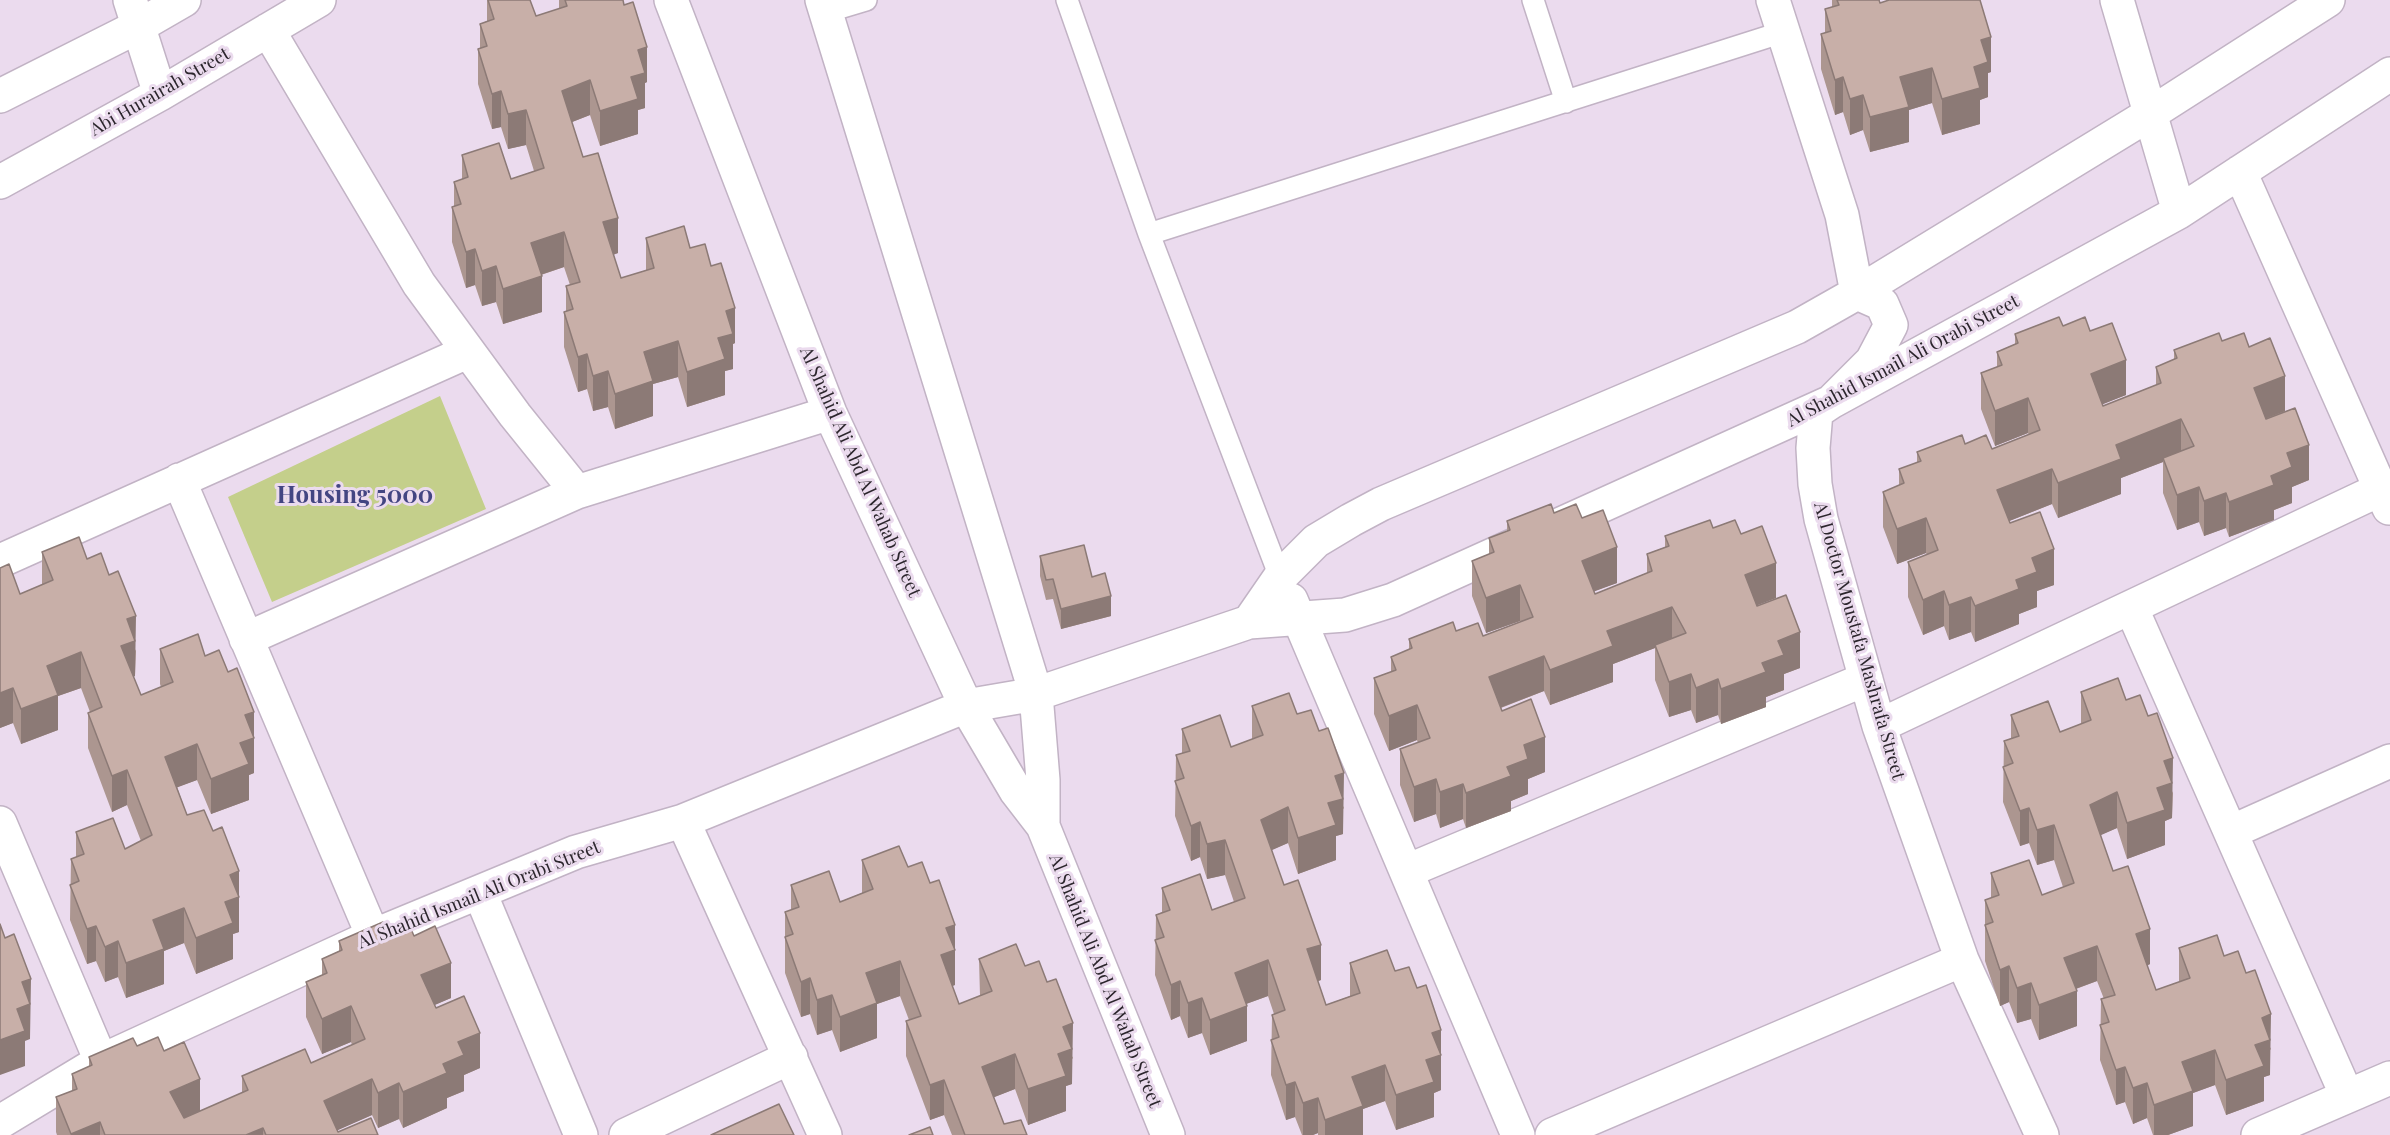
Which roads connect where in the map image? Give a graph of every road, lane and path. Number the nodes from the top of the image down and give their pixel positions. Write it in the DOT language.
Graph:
graph roads {
  1 [pos="184,0"];
  2 [pos="319,0"];
  3 [pos="671,0"];
  4 [pos="866,0"];
  5 [pos="1067,0"];
  6 [pos="1533,0"];
  7 [pos="1773,0"];
  8 [pos="2118,0"];
  9 [pos="2328,0"];
  10 [pos="824,6"];
  11 [pos="134,13"];
  12 [pos="268,30"];
  13 [pos="1783,32"];
  14 [pos="2390,74"];
  15 [pos="160,94"];
  16 [pos="0,96"];
  17 [pos="1566,102"];
  18 [pos="2150,114"];
  19 [pos="2240,172"];
  20 [pos="0,182"];
  21 [pos="2179,212"];
  22 [pos="1149,234"];
  23 [pos="1857,294"];
  24 [pos="467,352"];
  25 [pos="1831,402"];
  26 [pos="830,412"];
  27 [pos="179,480"];
  28 [pos="577,492"];
  29 [pos="2386,499"];
  30 [pos="0,561"];
  31 [pos="1280,577"];
  32 [pos="2131,607"];
  33 [pos="1300,620"];
  34 [pos="1250,622"];
  35 [pos="246,639"];
  36 [pos="1866,678"];
  37 [pos="1036,694"];
  38 [pos="966,706"];
  39 [pos="1879,726"];
  40 [pos="2390,761"];
  41 [pos="683,821"];
  42 [pos="0,823"];
  43 [pos="1043,826"];
  44 [pos="2231,832"];
  45 [pos="1407,871"];
  46 [pos="480,893"];
  47 [pos="373,936"];
  48 [pos="1962,960"];
  49 [pos="790,1057"];
  50 [pos="101,1061"];
  51 [pos="2390,1078"];
  52 [pos="2347,1096"];
  53 [pos="0,1122"];
  54 [pos="581,1135"];
  55 [pos="626,1135"];
  56 [pos="825,1135"];
  57 [pos="1168,1135"];
  58 [pos="1518,1135"];
  59 [pos="1552,1135"];
  60 [pos="2042,1135"];
  61 [pos="2259,1135"];
  1 -- 11 [label="street"];
  2 -- 12 [label="street, Abi Hurairah Street"];
  3 -- 26 [label="street, Al Shahid Ali Abd Al Wahab Street"];
  4 -- 10 [label="lane"];
  5 -- 22 [label="lane"];
  6 -- 17 [label="lane"];
  7 -- 13 [label="street"];
  8 -- 18 [label="street"];
  9 -- 18 [label="street"];
  10 -- 37 [label="street, Al Shahid Ali Abd Al Wahab Street"];
  11 -- 15 [label="street"];
  11 -- 16 [label="street"];
  12 -- 15 [label="street, Abi Hurairah Street"];
  12 -- 24 [label="street"];
  13 -- 17 [label="lane"];
  13 -- 23 [label="street"];
  14 -- 19 [label="street, Al Shahid Ismail Ali Orabi Street"];
  15 -- 20 [label="street, Abi Hurairah Street"];
  17 -- 22 [label="lane"];
  18 -- 21 [label="street"];
  18 -- 23 [label="street"];
  19 -- 21 [label="street, Al Shahid Ismail Ali Orabi Street"];
  19 -- 29 [label="street"];
  21 -- 25 [label="street, Al Shahid Ismail Ali Orabi Street"];
  22 -- 31 [label="lane"];
  23 -- 25 [label="street, Al Doctor Moustafa Mashrafa Street"];
  23 -- 31 [label="street"];
  24 -- 27 [label="street"];
  24 -- 28 [label="street"];
  25 -- 33 [label="street, Al Shahid Ismail Ali Orabi Street"];
  25 -- 36 [label="street, Al Doctor Moustafa Mashrafa Street"];
  26 -- 28 [label="street"];
  26 -- 38 [label="street, Al Shahid Ali Abd Al Wahab Street"];
  27 -- 30 [label="street"];
  27 -- 35 [label="street"];
  28 -- 35 [label="street"];
  29 -- 32 [label="street"];
  31 -- 33 [label="street"];
  31 -- 34 [label="street"];
  32 -- 39 [label="street"];
  32 -- 44 [label="street"];
  33 -- 34 [label="street, Al Shahid Ismail Ali Orabi Street"];
  33 -- 45 [label="street"];
  34 -- 37 [label="street, Al Shahid Ismail Ali Orabi Street"];
  35 -- 47 [label="street"];
  36 -- 39 [label="street, Al Doctor Moustafa Mashrafa Street"];
  36 -- 45 [label="street"];
  37 -- 38 [label="street, Al Shahid Ismail Ali Orabi Street"];
  37 -- 43 [label="street, Al Shahid Ali Abd Al Wahab Street"];
  38 -- 41 [label="street, Al Shahid Ismail Ali Orabi Street"];
  38 -- 43 [label="street, Al Shahid Ali Abd Al Wahab Street"];
  39 -- 48 [label="street, Al Doctor Moustafa Mashrafa Street"];
  40 -- 44 [label="street"];
  41 -- 46 [label="street, Al Shahid Ismail Ali Orabi Street"];
  41 -- 49 [label="street"];
  42 -- 50 [label="street"];
  43 -- 57 [label="street, Al Shahid Ali Abd Al Wahab Street"];
  44 -- 52 [label="street"];
  45 -- 58 [label="street"];
  46 -- 47 [label="street, Al Shahid Ismail Ali Orabi Street"];
  46 -- 54 [label="street"];
  47 -- 50 [label="street, Al Shahid Ismail Ali Orabi Street"];
  48 -- 59 [label="street"];
  48 -- 60 [label="street, Al Doctor Moustafa Mashrafa Street"];
  49 -- 55 [label="street"];
  49 -- 56 [label="street"];
  50 -- 53 [label="street, Al Shahid Ismail Ali Orabi Street"];
  51 -- 52 [label="street"];
  52 -- 61 [label="street"];
}
